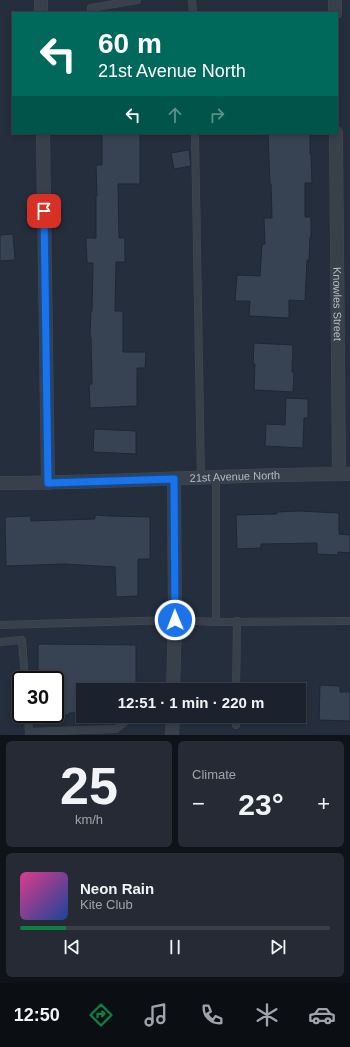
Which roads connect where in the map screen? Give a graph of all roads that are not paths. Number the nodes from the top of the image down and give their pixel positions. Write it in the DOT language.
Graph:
graph roads {
  1 [pos="41,0"];
  2 [pos="137,0"];
  3 [pos="192,0"];
  4 [pos="335,0"];
  5 [pos="129,1"];
  6 [pos="41,12"];
  7 [pos="91,12"];
  8 [pos="192,12"];
  9 [pos="335,12"];
  10 [pos="43,134"];
  11 [pos="195,134"];
  12 [pos="336,134"];
  13 [pos="345,474"];
  14 [pos="216,477"];
  15 [pos="201,478"];
  16 [pos="174,479"];
  17 [pos="0,483"];
  18 [pos="48,483"];
  19 [pos="175,620"];
  20 [pos="350,621"];
  21 [pos="216,622"];
  22 [pos="237,622"];
  23 [pos="0,625"];
  24 [pos="0,642"];
  25 [pos="24,671"];
  26 [pos="173,683"];
  27 [pos="236,683"];
  28 [pos="28,723"];
  29 [pos="123,723"];
  30 [pos="172,723"];
  31 [pos="29,733"];
  32 [pos="172,735"];
  1 -- 6 [label="street"];
  2 -- 5 [label="lane"];
  3 -- 8 [label="lane"];
  4 -- 9 [label="street"];
  5 -- 7 [label="lane"];
  10 -- 18 [label="street"];
  11 -- 15 [label="lane"];
  12 -- 13 [label="street, Knowles Street"];
  13 -- 14 [label="street, 21st Avenue North"];
  14 -- 15 [label="street, 21st Avenue North"];
  14 -- 21 [label="lane"];
  15 -- 16 [label="street, 21st Avenue North"];
  16 -- 18 [label="street, 21st Avenue North"];
  16 -- 19 [label="street"];
  17 -- 18 [label="street, 21st Avenue North"];
  19 -- 21 [label="lane"];
  19 -- 23 [label="lane"];
  19 -- 26 [label="street"];
  20 -- 22 [label="lane"];
  21 -- 22 [label="lane"];
  22 -- 27 [label="lane"];
  24 -- 25 [label="lane"];
  28 -- 31 [label="lane"];
  29 -- 31 [label="lane"];
  30 -- 32 [label="street"];
}
